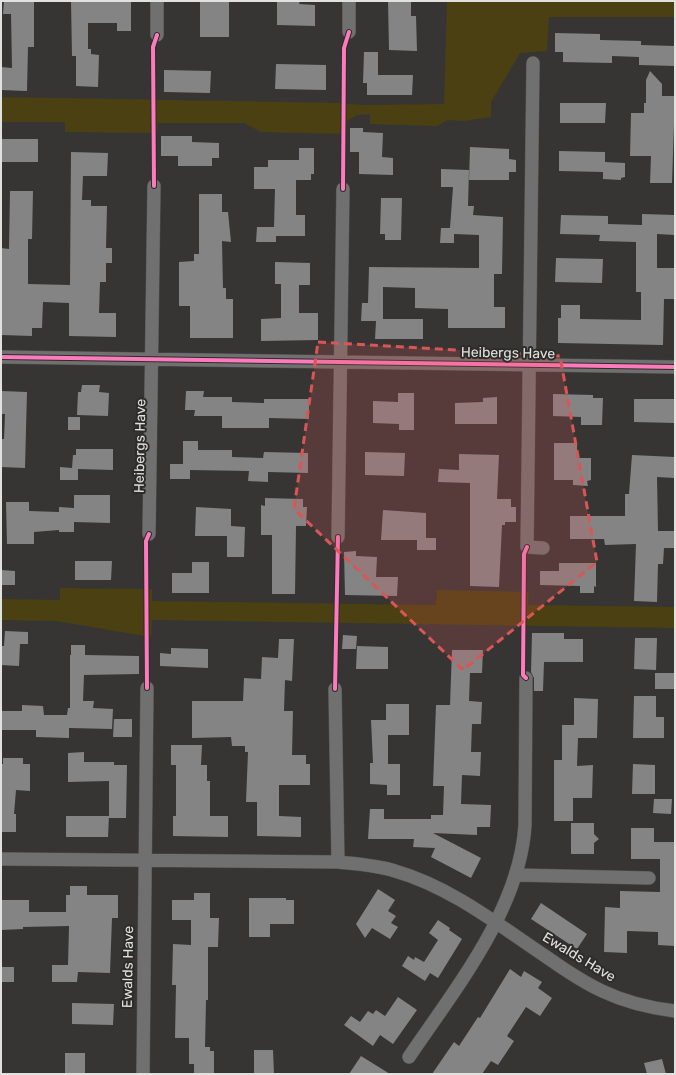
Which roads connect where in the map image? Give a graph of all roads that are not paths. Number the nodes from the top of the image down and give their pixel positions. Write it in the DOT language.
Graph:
graph roads {
  1 [pos="157,1"];
  2 [pos="349,1"];
  3 [pos="349,32"];
  4 [pos="157,35"];
  5 [pos="533,63"];
  6 [pos="154,186"];
  7 [pos="343,189"];
  8 [pos="1,357"];
  9 [pos="152,358"];
  10 [pos="340,361"];
  11 [pos="530,364"];
  12 [pos="675,367"];
  13 [pos="149,534"];
  14 [pos="338,538"];
  15 [pos="543,548"];
  16 [pos="526,678"];
  17 [pos="147,688"];
  18 [pos="335,689"];
  19 [pos="1,859"];
  20 [pos="145,860"];
  21 [pos="338,862"];
  22 [pos="517,875"];
  23 [pos="649,878"];
  24 [pos="496,923"];
  25 [pos="675,1011"];
  26 [pos="409,1056"];
  27 [pos="143,1074"];
  1 -- 4 [label="street"];
  2 -- 3 [label="street"];
  5 -- 11 [label="street, Heibergs Have"];
  6 -- 9 [label="street, Heibergs Have"];
  7 -- 10 [label="street"];
  8 -- 9 [label="street, Heibergs Have"];
  9 -- 10 [label="street, Heibergs Have"];
  9 -- 13 [label="street, Heibergs Have"];
  10 -- 11 [label="street, Heibergs Have"];
  10 -- 14 [label="street"];
  11 -- 12 [label="street, Heibergs Have"];
  11 -- 15 [label="street, Heibergs Have"];
  16 -- 22 [label="street"];
  17 -- 20 [label="street, Ewalds Have"];
  18 -- 21 [label="street"];
  19 -- 20 [label="street, Ewalds Have"];
  20 -- 21 [label="street, Ewalds Have"];
  20 -- 27 [label="street, Ewalds Have"];
  21 -- 24 [label="street, Ewalds Have"];
  22 -- 23 [label="street"];
  22 -- 24 [label="street"];
  24 -- 25 [label="street, Ewalds Have"];
  24 -- 26 [label="street"];
}
